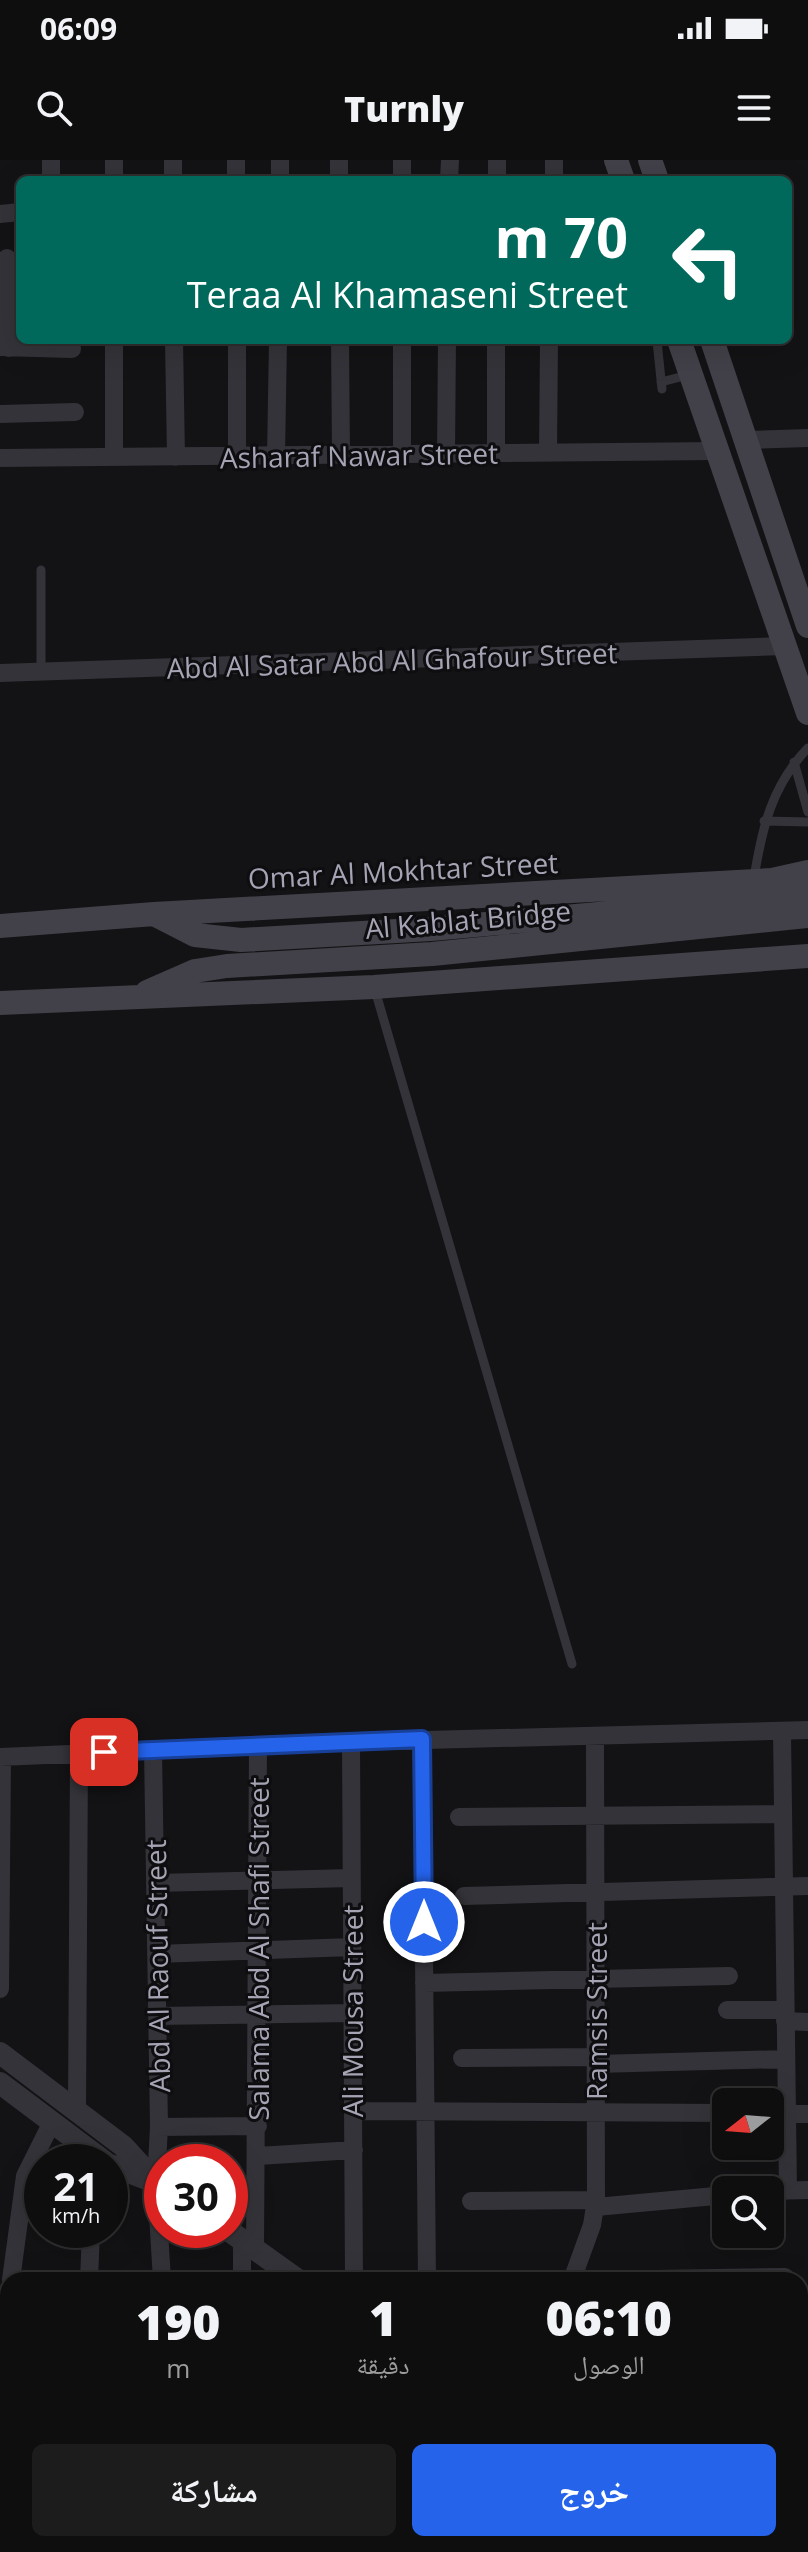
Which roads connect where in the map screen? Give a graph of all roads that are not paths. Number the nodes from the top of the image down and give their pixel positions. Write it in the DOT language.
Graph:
graph roads {
  1 [pos="7,258"];
  2 [pos="52,344"];
  3 [pos="114,344"];
  4 [pos="174,344"];
  5 [pos="237,344"];
  6 [pos="278,344"];
  7 [pos="340,344"];
  8 [pos="402,344"];
  9 [pos="447,344"];
  10 [pos="496,344"];
  11 [pos="549,344"];
  12 [pos="657,344"];
  13 [pos="680,344"];
  14 [pos="713,344"];
  15 [pos="5,348"];
  16 [pos="72,349"];
  17 [pos="691,374"];
  18 [pos="75,412"];
  19 [pos="0,414"];
  20 [pos="808,438"];
  21 [pos="746,440"];
  22 [pos="718,451"];
  23 [pos="496,453"];
  24 [pos="548,453"];
  25 [pos="402,454"];
  26 [pos="446,454"];
  27 [pos="341,455"];
  28 [pos="237,456"];
  29 [pos="276,456"];
  30 [pos="114,457"];
  31 [pos="176,457"];
  32 [pos="0,458"];
  33 [pos="41,570"];
  34 [pos="808,626"];
  35 [pos="785,646"];
  36 [pos="41,672"];
  37 [pos="0,673"];
  38 [pos="808,713"];
  39 [pos="808,748"];
  40 [pos="794,762"];
  41 [pos="808,812"];
  42 [pos="764,821"];
  43 [pos="808,822"];
  44 [pos="807,879"];
  45 [pos="753,881"];
  46 [pos="154,914"];
  47 [pos="808,916"];
  48 [pos="0,926"];
  49 [pos="808,956"];
  50 [pos="374,987"];
  51 [pos="138,997"];
  52 [pos="0,1003"];
  53 [pos="572,1664"];
  54 [pos="808,1730"];
  55 [pos="782,1732"];
  56 [pos="595,1737"];
  57 [pos="422,1739"];
  58 [pos="351,1742"];
  59 [pos="258,1745"];
  60 [pos="153,1750"];
  61 [pos="79,1753"];
  62 [pos="1,1757"];
  63 [pos="782,1814"];
  64 [pos="595,1816"];
  65 [pos="459,1817"];
  66 [pos="351,1878"];
  67 [pos="258,1880"];
  68 [pos="155,1883"];
  69 [pos="783,1886"];
  70 [pos="808,1886"];
  71 [pos="595,1892"];
  72 [pos="464,1896"];
  73 [pos="352,1947"];
  74 [pos="258,1950"];
  75 [pos="156,1954"];
  76 [pos="729,1976"];
  77 [pos="596,1979"];
  78 [pos="424,1983"];
  79 [pos="0,1989"];
  80 [pos="727,2010"];
  81 [pos="352,2013"];
  82 [pos="258,2015"];
  83 [pos="157,2016"];
  84 [pos="785,2016"];
  85 [pos="808,2022"];
  86 [pos="0,2053"];
  87 [pos="462,2058"];
  88 [pos="786,2059"];
  89 [pos="596,2060"];
  90 [pos="0,2083"];
  91 [pos="782,2088"];
  92 [pos="77,2111"];
  93 [pos="353,2111"];
  94 [pos="425,2112"];
  95 [pos="596,2113"];
  96 [pos="712,2113"];
  97 [pos="784,2114"];
  98 [pos="808,2114"];
  99 [pos="52,2122"];
  100 [pos="258,2126"];
  101 [pos="159,2127"];
  102 [pos="81,2144"];
  103 [pos="159,2144"];
  104 [pos="354,2150"];
  105 [pos="258,2156"];
  106 [pos="144,2168"];
  107 [pos="808,2190"];
  108 [pos="784,2191"];
  109 [pos="712,2196"];
  110 [pos="471,2201"];
  111 [pos="596,2203"];
  112 [pos="248,2208"];
  113 [pos="248,2243"];
  114 [pos="90,2248"];
  115 [pos="161,2248"];
  116 [pos="242,2248"];
  117 [pos="12,2272"];
  118 [pos="89,2272"];
  119 [pos="162,2272"];
  120 [pos="242,2272"];
  121 [pos="287,2272"];
  122 [pos="354,2272"];
  123 [pos="427,2272"];
  124 [pos="575,2272"];
  1 -- 15 [label="street"];
  2 -- 15 [label="street"];
  2 -- 16 [label="street"];
  3 -- 30 [label="street"];
  4 -- 31 [label="street"];
  5 -- 28 [label="street"];
  6 -- 29 [label="street"];
  7 -- 27 [label="street"];
  8 -- 25 [label="street"];
  9 -- 26 [label="street"];
  10 -- 23 [label="street"];
  11 -- 24 [label="street"];
  12 -- 17 [label="lane"];
  13 -- 17 [label="main road"];
  14 -- 21 [label="main road"];
  17 -- 22 [label="main road"];
  18 -- 19 [label="street"];
  20 -- 21 [label="street"];
  21 -- 34 [label="main road"];
  22 -- 24 [label="street, Asharaf Nawar Street"];
  22 -- 35 [label="main road"];
  23 -- 24 [label="street, Asharaf Nawar Street"];
  23 -- 26 [label="street, Asharaf Nawar Street"];
  25 -- 26 [label="street, Asharaf Nawar Street"];
  25 -- 27 [label="street, Asharaf Nawar Street"];
  27 -- 29 [label="street, Asharaf Nawar Street"];
  28 -- 29 [label="street, Asharaf Nawar Street"];
  28 -- 31 [label="street, Asharaf Nawar Street"];
  30 -- 31 [label="street, Asharaf Nawar Street"];
  30 -- 32 [label="street, Asharaf Nawar Street"];
  33 -- 36 [label="lane"];
  35 -- 36 [label="street, Abd Al Satar Abd Al Ghafour Street"];
  35 -- 38 [label="main road"];
  36 -- 37 [label="street, Abd Al Satar Abd Al Ghafour Street"];
  39 -- 40 [label="lane"];
  40 -- 41 [label="lane"];
  40 -- 42 [label="lane"];
  42 -- 43 [label="lane"];
  42 -- 45 [label="lane"];
  44 -- 45 [label="main road, Omar Al Mokhtar Street"];
  44 -- 46 [label="main road, Al Kablat Bridge"];
  45 -- 46 [label="main road, Omar Al Mokhtar Street"];
  46 -- 48 [label="main road, Omar Al Mokhtar Street"];
  47 -- 51 [label="main road, Al Kablat Bridge"];
  49 -- 50 [label="main road"];
  50 -- 51 [label="main road"];
  50 -- 53 [label="lane"];
  51 -- 52 [label="main road"];
  54 -- 55 [label="street"];
  55 -- 56 [label="street"];
  55 -- 63 [label="street"];
  56 -- 57 [label="street"];
  56 -- 64 [label="street, Ramsis Street"];
  57 -- 58 [label="street"];
  57 -- 78 [label="street"];
  58 -- 59 [label="street"];
  58 -- 66 [label="street, Ali Mousa Street"];
  59 -- 60 [label="street"];
  59 -- 67 [label="street, Salama Abd Al Shafi Street"];
  60 -- 61 [label="street"];
  60 -- 68 [label="street, Abd Al Raouf Street"];
  61 -- 62 [label="street"];
  61 -- 92 [label="street"];
  62 -- 79 [label="street"];
  63 -- 64 [label="street"];
  63 -- 69 [label="street"];
  64 -- 65 [label="street"];
  64 -- 71 [label="street, Ramsis Street"];
  66 -- 67 [label="street"];
  66 -- 73 [label="street, Ali Mousa Street"];
  67 -- 68 [label="street"];
  67 -- 74 [label="street, Salama Abd Al Shafi Street"];
  68 -- 75 [label="street, Abd Al Raouf Street"];
  69 -- 70 [label="street"];
  69 -- 71 [label="street"];
  69 -- 84 [label="street"];
  71 -- 72 [label="street"];
  71 -- 77 [label="street, Ramsis Street"];
  73 -- 74 [label="street"];
  73 -- 81 [label="street, Ali Mousa Street"];
  74 -- 75 [label="street"];
  74 -- 82 [label="street, Salama Abd Al Shafi Street"];
  75 -- 83 [label="street, Abd Al Raouf Street"];
  76 -- 77 [label="street"];
  77 -- 78 [label="street"];
  77 -- 89 [label="street, Ramsis Street"];
  78 -- 94 [label="street"];
  80 -- 84 [label="street"];
  81 -- 82 [label="street"];
  81 -- 93 [label="street, Ali Mousa Street"];
  82 -- 83 [label="street"];
  82 -- 100 [label="street, Salama Abd Al Shafi Street"];
  83 -- 101 [label="street, Abd Al Raouf Street"];
  84 -- 85 [label="street"];
  84 -- 88 [label="street"];
  86 -- 92 [label="street"];
  87 -- 89 [label="street"];
  88 -- 89 [label="street"];
  88 -- 91 [label="street"];
  89 -- 95 [label="street, Ramsis Street"];
  90 -- 99 [label="street"];
  92 -- 106 [label="street"];
  93 -- 94 [label="street"];
  93 -- 104 [label="street, Ali Mousa Street"];
  94 -- 95 [label="street"];
  94 -- 123 [label="street"];
  95 -- 96 [label="street"];
  95 -- 111 [label="street, Ramsis Street"];
  97 -- 98 [label="street"];
  99 -- 102 [label="street"];
  99 -- 117 [label="street"];
  100 -- 101 [label="street"];
  100 -- 105 [label="street, Salama Abd Al Shafi Street"];
  101 -- 103 [label="street, Abd Al Raouf Street"];
  104 -- 105 [label="street"];
  104 -- 122 [label="street, Ali Mousa Street"];
  105 -- 112 [label="street, Salama Abd Al Shafi Street"];
  107 -- 108 [label="street"];
  109 -- 111 [label="street"];
  110 -- 111 [label="street"];
  111 -- 124 [label="street, Ramsis Street"];
  113 -- 121 [label="street"];
  114 -- 118 [label="street"];
  115 -- 119 [label="street, Abd Al Raouf Street"];
  116 -- 120 [label="street, Salama Abd Al Shafi Street"];
}
